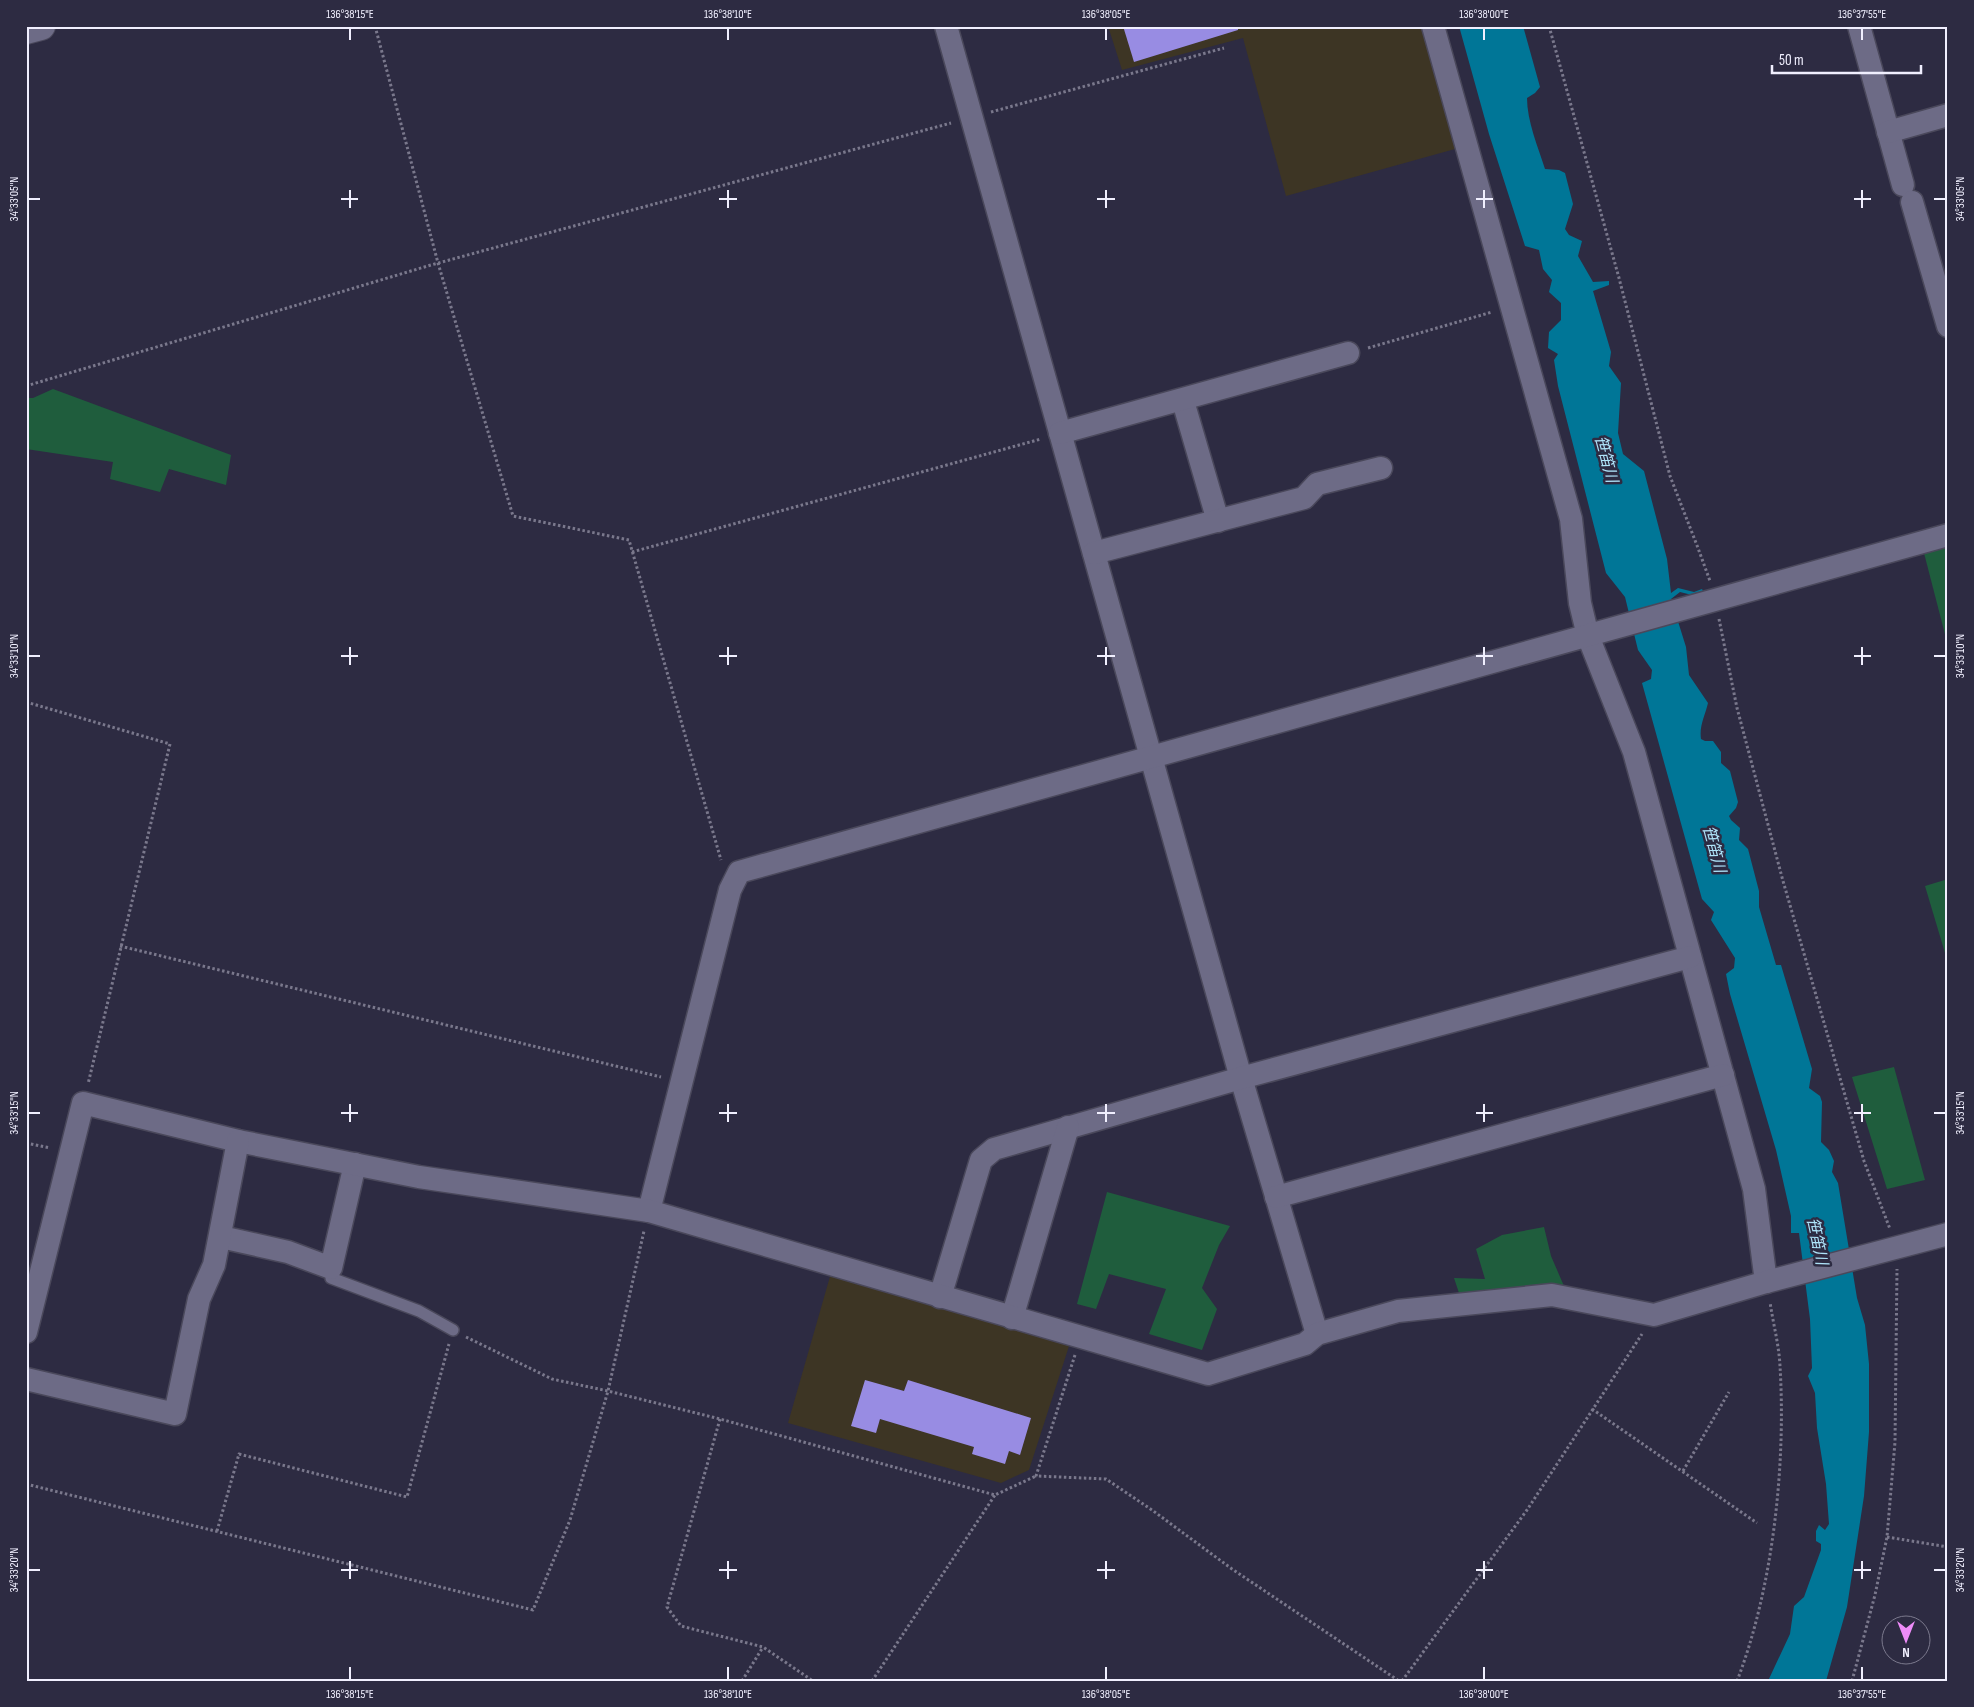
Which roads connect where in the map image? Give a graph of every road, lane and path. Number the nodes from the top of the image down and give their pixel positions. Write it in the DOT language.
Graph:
graph roads {
  1 [pos="41,26"];
  2 [pos="376,26"];
  3 [pos="946,26"];
  4 [pos="1433,26"];
  5 [pos="1549,26"];
  6 [pos="1859,26"];
  7 [pos="26,30"];
  8 [pos="1224,48"];
  9 [pos="1948,115"];
  10 [pos="971,118"];
  11 [pos="1888,132"];
  12 [pos="438,263"];
  13 [pos="1511,307"];
  14 [pos="1948,326"];
  15 [pos="1348,354"];
  16 [pos="26,386"];
  17 [pos="1183,400"];
  18 [pos="1060,434"];
  19 [pos="1381,468"];
  20 [pos="1218,521"];
  21 [pos="1948,535"];
  22 [pos="632,552"];
  23 [pos="1094,553"];
  24 [pos="1716,600"];
  25 [pos="1593,635"];
  26 [pos="26,702"];
  27 [pos="1151,756"];
  28 [pos="730,890"];
  29 [pos="120,946"];
  30 [pos="1690,957"];
  31 [pos="1723,1075"];
  32 [pos="1241,1078"];
  33 [pos="681,1082"];
  34 [pos="83,1103"];
  35 [pos="1068,1126"];
  36 [pos="238,1141"];
  37 [pos="355,1164"];
  38 [pos="1276,1197"];
  39 [pos="649,1211"];
  40 [pos="1948,1234"];
  41 [pos="221,1238"];
  42 [pos="1893,1249"];
  43 [pos="331,1268"];
  44 [pos="1766,1282"];
  45 [pos="940,1297"];
  46 [pos="1654,1315"];
  47 [pos="1012,1318"];
  48 [pos="453,1330"];
  49 [pos="26,1332"];
  50 [pos="1317,1334"];
  51 [pos="1080,1338"];
  52 [pos="26,1379"];
  53 [pos="608,1390"];
  54 [pos="1729,1392"];
  55 [pos="1592,1409"];
  56 [pos="720,1419"];
  57 [pos="1683,1472"];
  58 [pos="1036,1476"];
  59 [pos="26,1484"];
  60 [pos="995,1495"];
  61 [pos="1757,1524"];
  62 [pos="217,1531"];
  63 [pos="1887,1537"];
  64 [pos="1948,1547"];
  65 [pos="763,1646"];
  66 [pos="742,1681"];
  67 [pos="813,1681"];
  68 [pos="872,1681"];
  69 [pos="1400,1681"];
  70 [pos="1737,1681"];
  71 [pos="1852,1681"];
  1 -- 7 [label="street"];
  2 -- 12 [label="path"];
  3 -- 10 [label="street"];
  4 -- 13 [label="street"];
  5 -- 24 [label="path"];
  6 -- 11 [label="street"];
  8 -- 10 [label="path"];
  9 -- 11 [label="street"];
  10 -- 12 [label="path"];
  10 -- 18 [label="street"];
  11 -- 14 [label="street"];
  12 -- 16 [label="path"];
  12 -- 22 [label="path"];
  13 -- 15 [label="path"];
  13 -- 25 [label="street"];
  15 -- 17 [label="street"];
  17 -- 18 [label="street"];
  17 -- 20 [label="street"];
  18 -- 22 [label="path"];
  18 -- 23 [label="street"];
  19 -- 20 [label="street"];
  20 -- 23 [label="street"];
  21 -- 24 [label="street"];
  22 -- 28 [label="path"];
  23 -- 27 [label="street"];
  24 -- 25 [label="street"];
  24 -- 42 [label="path"];
  25 -- 27 [label="street"];
  25 -- 30 [label="street"];
  26 -- 29 [label="path"];
  27 -- 28 [label="street"];
  27 -- 32 [label="street"];
  28 -- 33 [label="street"];
  29 -- 33 [label="path"];
  29 -- 34 [label="path"];
  30 -- 31 [label="street"];
  30 -- 32 [label="street"];
  31 -- 38 [label="street"];
  31 -- 44 [label="street"];
  32 -- 35 [label="street"];
  32 -- 38 [label="street"];
  33 -- 39 [label="street"];
  34 -- 36 [label="street"];
  34 -- 49 [label="street"];
  35 -- 45 [label="street"];
  35 -- 47 [label="street"];
  36 -- 37 [label="street"];
  36 -- 41 [label="street"];
  37 -- 39 [label="street"];
  37 -- 43 [label="street"];
  38 -- 50 [label="street"];
  39 -- 45 [label="street"];
  39 -- 53 [label="path"];
  40 -- 42 [label="street"];
  41 -- 43 [label="street"];
  41 -- 52 [label="street"];
  42 -- 44 [label="street"];
  42 -- 63 [label="path"];
  43 -- 48 [label="lane"];
  44 -- 46 [label="street"];
  44 -- 70 [label="path"];
  45 -- 47 [label="street"];
  46 -- 50 [label="street"];
  46 -- 55 [label="path"];
  47 -- 51 [label="street"];
  48 -- 53 [label="path"];
  48 -- 62 [label="path"];
  50 -- 51 [label="street"];
  51 -- 58 [label="path"];
  53 -- 56 [label="path"];
  53 -- 62 [label="path"];
  54 -- 57 [label="path"];
  55 -- 57 [label="path"];
  55 -- 69 [label="path"];
  56 -- 60 [label="path"];
  56 -- 65 [label="path"];
  57 -- 61 [label="path"];
  58 -- 60 [label="path"];
  58 -- 69 [label="path"];
  59 -- 62 [label="path"];
  60 -- 68 [label="path"];
  63 -- 64 [label="path"];
  63 -- 71 [label="path"];
  65 -- 66 [label="path"];
  65 -- 67 [label="path"];
}
